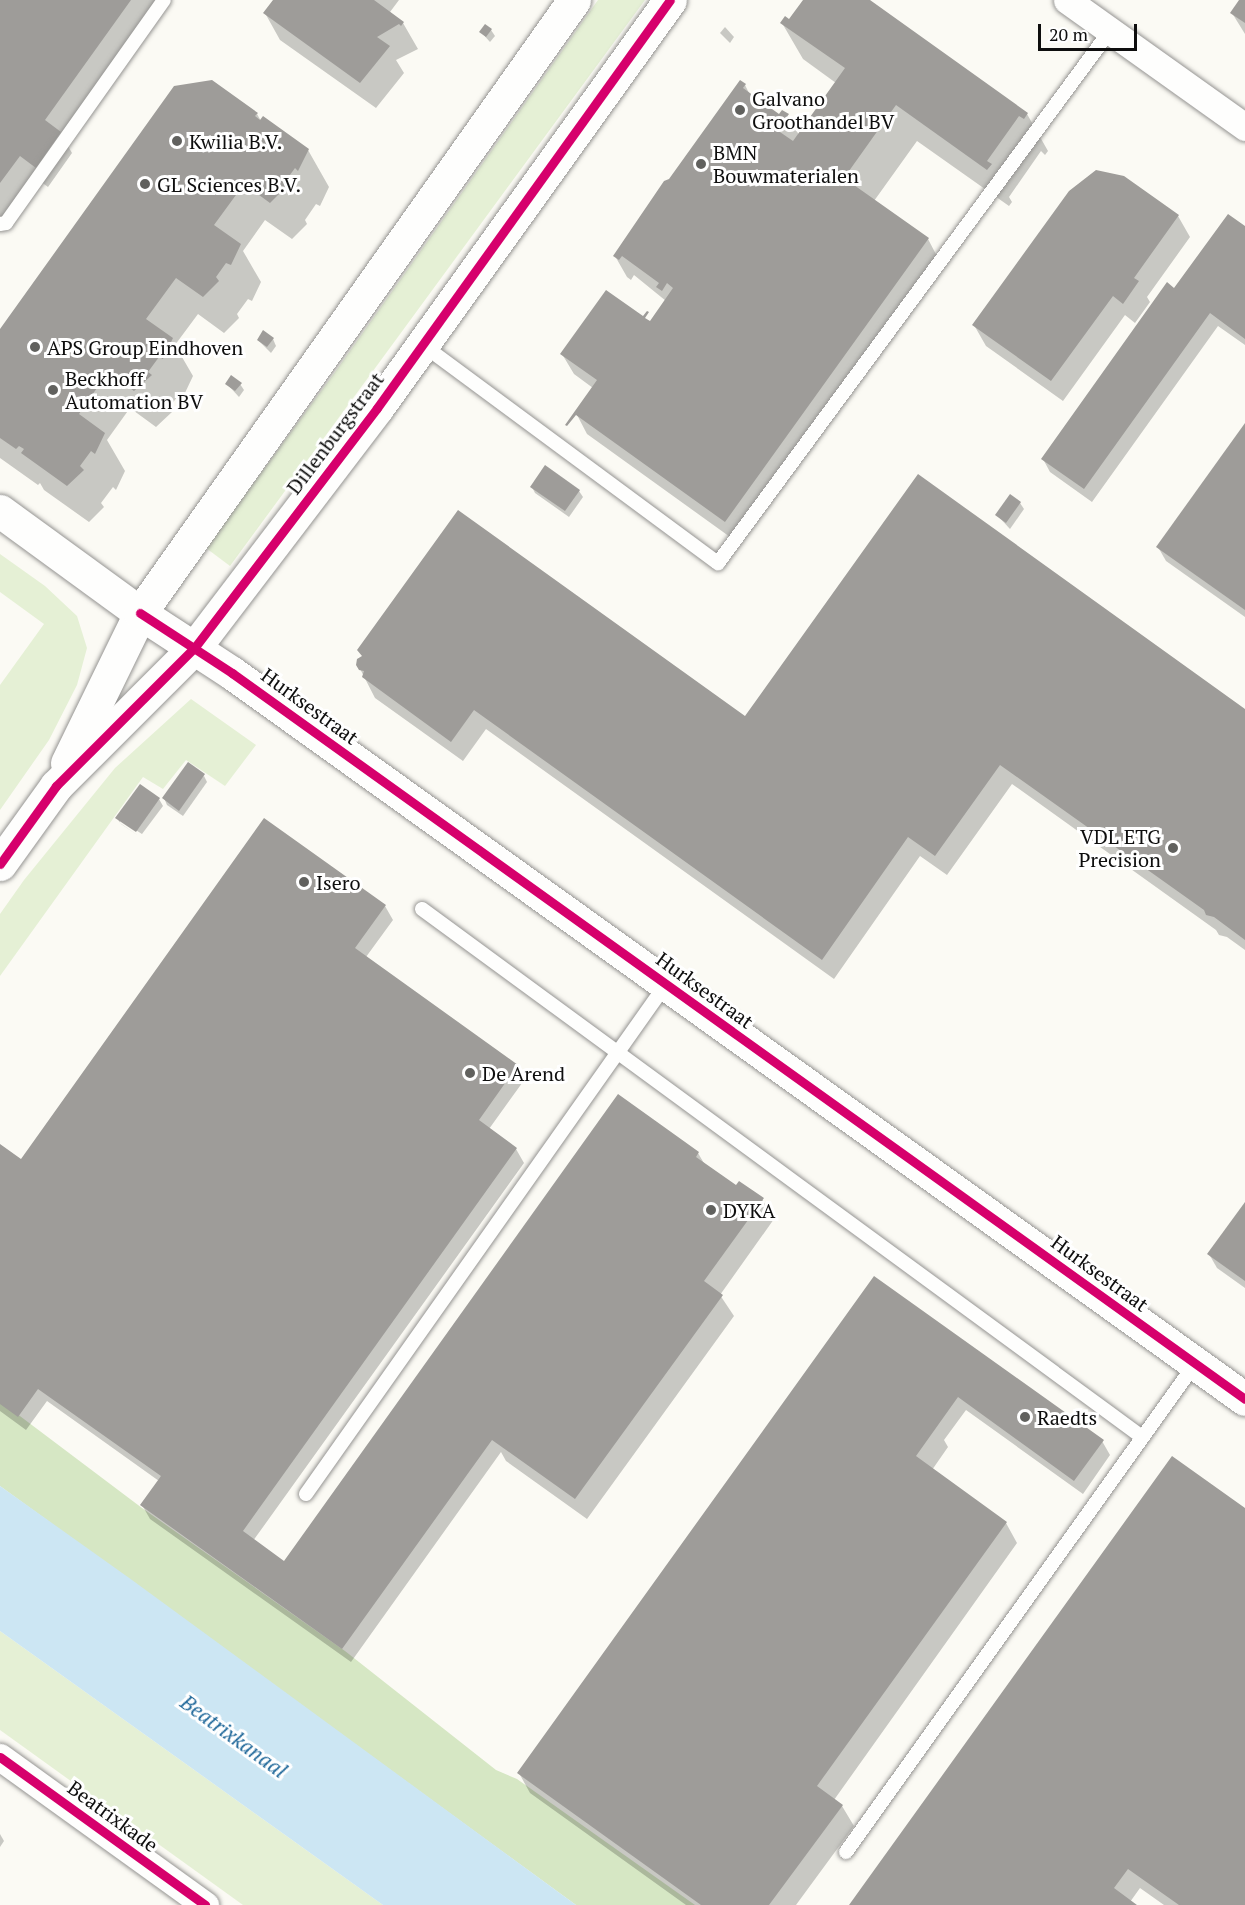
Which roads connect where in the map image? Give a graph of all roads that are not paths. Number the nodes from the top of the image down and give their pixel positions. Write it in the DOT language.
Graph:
graph roads {
  1 [pos="164,0"];
  2 [pos="574,0"];
  3 [pos="670,0"];
  4 [pos="1067,0"];
  5 [pos="1110,31"];
  6 [pos="1245,127"];
  7 [pos="0,224"];
  8 [pos="423,345"];
  9 [pos="0,511"];
  10 [pos="140,613"];
  11 [pos="195,647"];
  12 [pos="56,786"];
  13 [pos="0,864"];
  14 [pos="423,909"];
  15 [pos="666,984"];
  16 [pos="619,1053"];
  17 [pos="1195,1364"];
  18 [pos="1245,1400"];
  19 [pos="1142,1437"];
  20 [pos="306,1494"];
  21 [pos="0,1757"];
  22 [pos="846,1852"];
  23 [pos="205,1905"];
  1 -- 7 [label="lane"];
  2 -- 10 [label="street, Dillenburgstraat"];
  3 -- 8 [label="street, Dillenburgstraat"];
  4 -- 5 [label="street"];
  5 -- 6 [label="street"];
  5 -- 8 [label="lane"];
  8 -- 11 [label="street, Dillenburgstraat"];
  9 -- 10 [label="street, Hurksestraat"];
  10 -- 11 [label="street, Hurksestraat"];
  10 -- 12 [label="street, Dillenburgstraat"];
  11 -- 12 [label="street, Dillenburgstraat"];
  11 -- 15 [label="street, Hurksestraat"];
  12 -- 13 [label="street, Dillenburgstraat"];
  14 -- 16 [label="lane"];
  15 -- 16 [label="lane"];
  15 -- 17 [label="street, Hurksestraat"];
  16 -- 19 [label="lane"];
  16 -- 20 [label="lane"];
  17 -- 18 [label="street, Hurksestraat"];
  17 -- 19 [label="lane"];
  19 -- 22 [label="lane"];
  21 -- 23 [label="street, Beatrixkade"];
}
